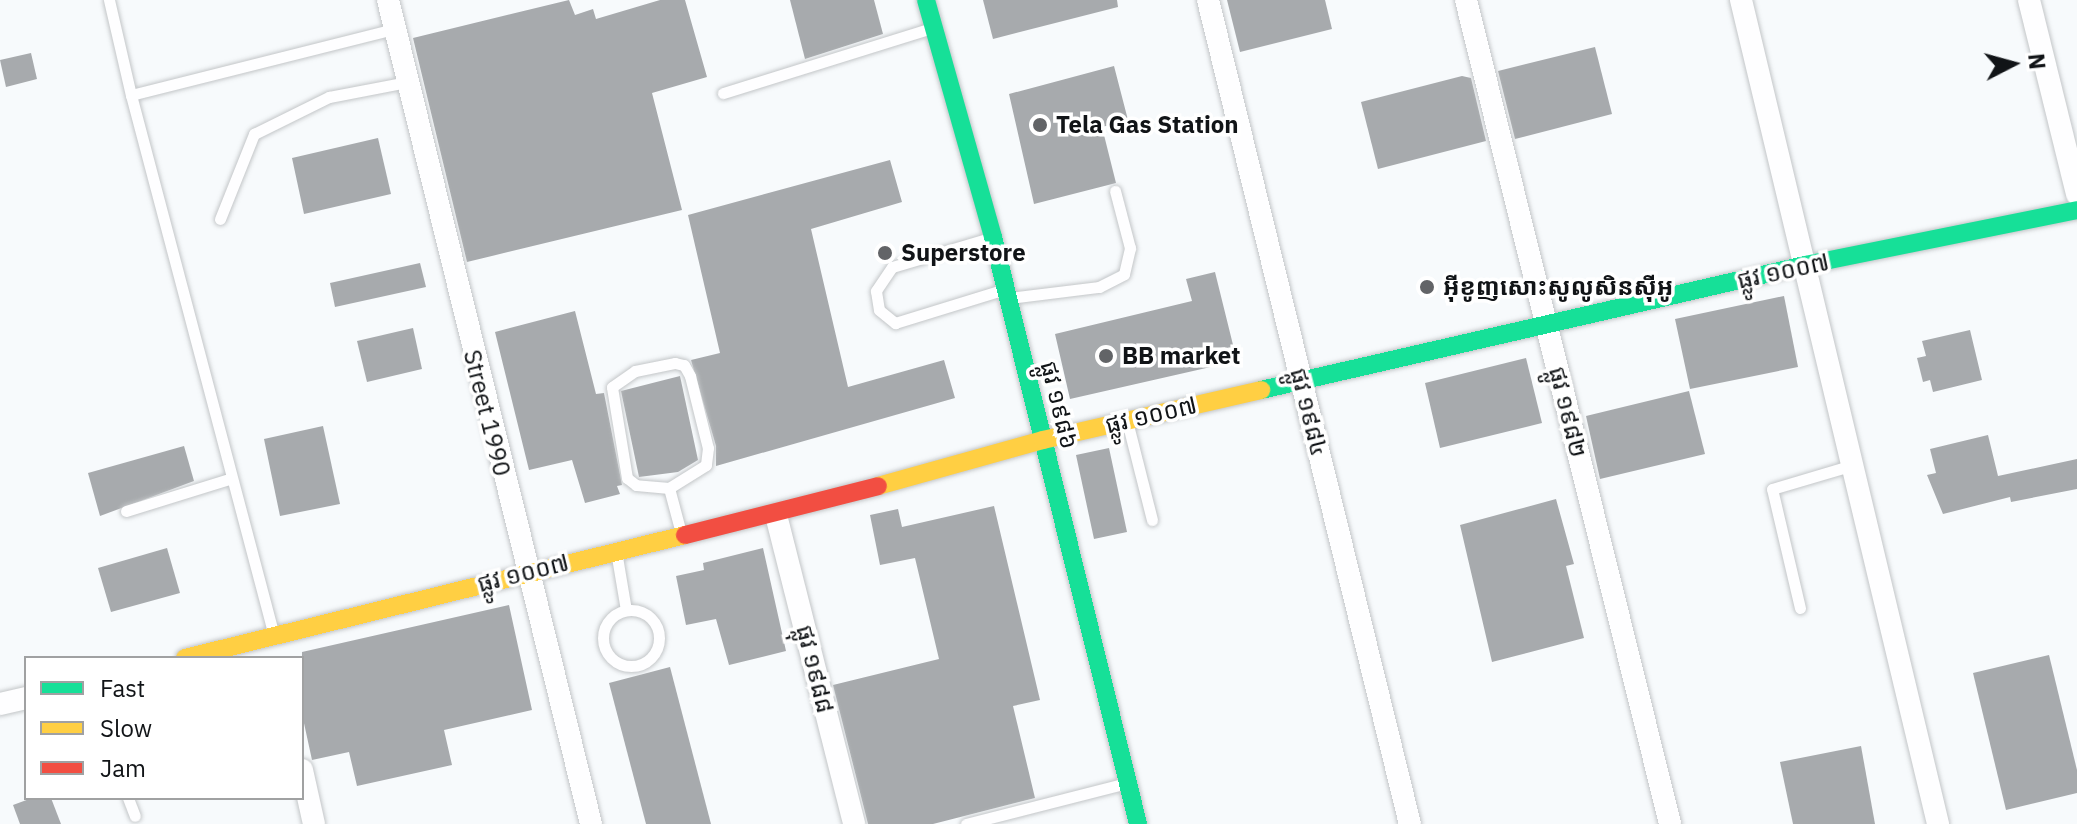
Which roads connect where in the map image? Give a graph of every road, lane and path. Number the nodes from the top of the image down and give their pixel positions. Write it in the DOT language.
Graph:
graph roads {
  1 [pos="109,0"];
  2 [pos="388,0"];
  3 [pos="926,0"];
  4 [pos="1208,0"];
  5 [pos="1466,0"];
  6 [pos="1741,0"];
  7 [pos="2029,0"];
  8 [pos="932,28"];
  9 [pos="394,29"];
  10 [pos="407,82"];
  11 [pos="723,93"];
  12 [pos="131,95"];
  13 [pos="1115,191"];
  14 [pos="2077,194"];
  15 [pos="2077,210"];
  16 [pos="220,219"];
  17 [pos="993,237"];
  18 [pos="1805,265"];
  19 [pos="1007,294"];
  20 [pos="1546,324"];
  21 [pos="1301,381"];
  22 [pos="1127,421"];
  23 [pos="1043,440"];
  24 [pos="1853,465"];
  25 [pos="229,479"];
  26 [pos="669,488"];
  27 [pos="126,511"];
  28 [pos="776,515"];
  29 [pos="1152,520"];
  30 [pos="682,535"];
  31 [pos="616,551"];
  32 [pos="525,571"];
  33 [pos="1800,608"];
  34 [pos="626,610"];
  35 [pos="274,635"];
  36 [pos="193,656"];
  37 [pos="279,656"];
  38 [pos="24,698"];
  39 [pos="0,704"];
  40 [pos="304,779"];
  41 [pos="1128,783"];
  42 [pos="129,800"];
  43 [pos="135,816"];
  44 [pos="314,824"];
  45 [pos="591,824"];
  46 [pos="854,824"];
  47 [pos="966,824"];
  48 [pos="1138,824"];
  49 [pos="1410,824"];
  50 [pos="1670,824"];
  51 [pos="1938,824"];
  1 -- 12 [label="lane"];
  2 -- 9 [label="street, Street 1990"];
  3 -- 8 [label="street, ផ្លូវ ១៩៨៦"];
  4 -- 21 [label="street, ផ្លូវ ១៩៨៤"];
  5 -- 20 [label="street, ផ្លូវ ១៩៨២"];
  6 -- 18 [label="street"];
  7 -- 14 [label="street"];
  8 -- 11 [label="lane"];
  8 -- 17 [label="street, ផ្លូវ ១៩៨៦"];
  9 -- 10 [label="street, Street 1990"];
  9 -- 12 [label="lane"];
  10 -- 16 [label="lane"];
  10 -- 32 [label="street, Street 1990"];
  12 -- 25 [label="lane"];
  13 -- 19 [label="lane"];
  15 -- 18 [label="street, ផ្លូវ ១០០៧"];
  17 -- 19 [label="street, ផ្លូវ ១៩៨៦"];
  17 -- 19 [label="lane"];
  18 -- 20 [label="street, ផ្លូវ ១០០៧"];
  18 -- 24 [label="street"];
  19 -- 23 [label="street, ផ្លូវ ១៩៨៦"];
  20 -- 21 [label="street, ផ្លូវ ១០០៧"];
  20 -- 50 [label="street, ផ្លូវ ១៩៨២"];
  21 -- 22 [label="street, ផ្លូវ ១០០៧"];
  21 -- 49 [label="street, ផ្លូវ ១៩៨៤"];
  22 -- 23 [label="street, ផ្លូវ ១០០៧"];
  22 -- 29 [label="lane"];
  23 -- 28 [label="street, ផ្លូវ ១០០៧"];
  23 -- 41 [label="street, ផ្លូវ ១៩៨៦"];
  24 -- 33 [label="lane"];
  24 -- 51 [label="street"];
  25 -- 27 [label="lane"];
  25 -- 35 [label="lane"];
  26 -- 26 [label="lane"];
  26 -- 30 [label="lane"];
  28 -- 30 [label="street, ផ្លូវ ១០០៧"];
  28 -- 46 [label="street, ផ្លុវ ១៩៨៨"];
  30 -- 31 [label="street, ផ្លូវ ១០០៧"];
  31 -- 32 [label="street, ផ្លូវ ១០០៧"];
  31 -- 34 [label="lane"];
  32 -- 35 [label="street, ផ្លូវ ១០០៧"];
  32 -- 45 [label="street, Street 1990"];
  34 -- 34 [label="lane"];
  35 -- 36 [label="street, ផ្លូវ ១០០៧"];
  35 -- 37 [label="street"];
  38 -- 39 [label="street"];
  40 -- 44 [label="street"];
  41 -- 47 [label="lane"];
  41 -- 48 [label="street, ផ្លូវ ១៩៨៦"];
  42 -- 43 [label="lane"];
}
